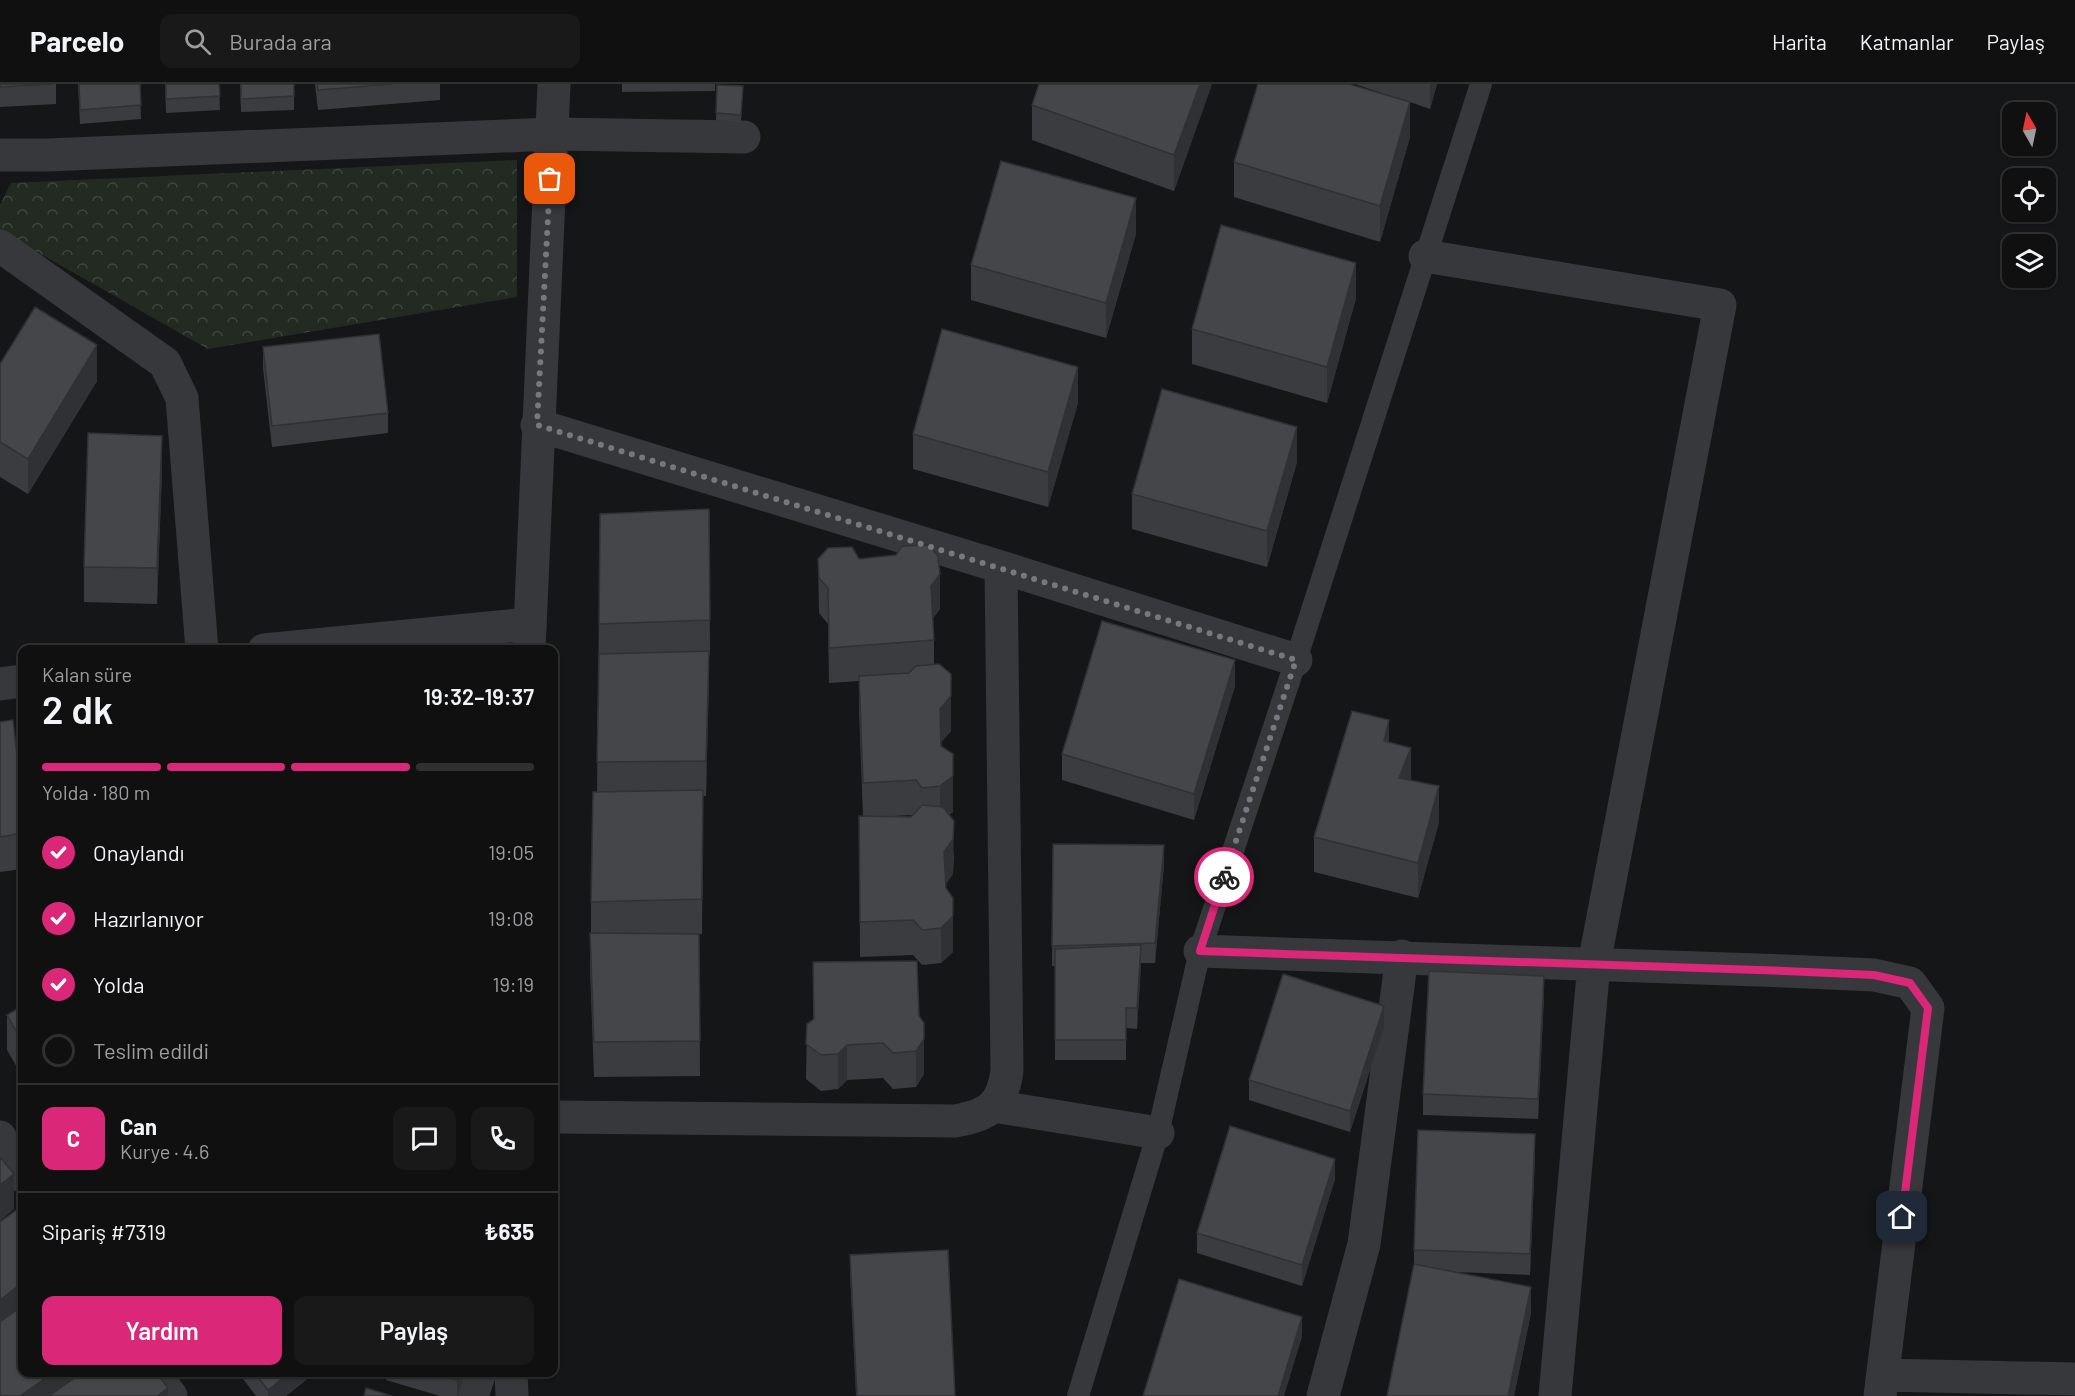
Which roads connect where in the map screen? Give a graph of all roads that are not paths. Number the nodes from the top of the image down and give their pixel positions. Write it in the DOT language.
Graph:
graph roads {
  1 [pos="554,84"];
  2 [pos="1481,84"];
  3 [pos="553,134"];
  4 [pos="744,137"];
  5 [pos="0,155"];
  6 [pos="0,246"];
  7 [pos="1425,256"];
  8 [pos="537,425"];
  9 [pos="1001,567"];
  10 [pos="529,637"];
  11 [pos="202,645"];
  12 [pos="366,645"];
  13 [pos="1296,660"];
  14 [pos="18,682"];
  15 [pos="0,684"];
  16 [pos="1200,951"];
  17 [pos="1402,956"];
  18 [pos="1594,964"];
  19 [pos="994,1106"];
  20 [pos="558,1118"];
  21 [pos="1158,1133"];
  22 [pos="1,1140"];
  23 [pos="18,1169"];
  24 [pos="158,1377"];
  25 [pos="478,1377"];
  26 [pos="511,1377"];
  27 [pos="2075,1379"];
  28 [pos="1882,1385"];
  29 [pos="171,1396"];
  30 [pos="472,1396"];
  31 [pos="512,1396"];
  32 [pos="1078,1396"];
  33 [pos="1323,1396"];
  34 [pos="1555,1396"];
  1 -- 3 [label="street"];
  2 -- 7 [label="lane"];
  3 -- 4 [label="street"];
  3 -- 5 [label="street"];
  3 -- 8 [label="street"];
  6 -- 11 [label="street"];
  7 -- 13 [label="lane"];
  7 -- 18 [label="street"];
  8 -- 9 [label="street"];
  8 -- 10 [label="street"];
  9 -- 13 [label="street"];
  9 -- 19 [label="street"];
  10 -- 12 [label="street"];
  13 -- 16 [label="lane"];
  14 -- 15 [label="street"];
  16 -- 17 [label="street"];
  16 -- 21 [label="lane"];
  17 -- 18 [label="street"];
  17 -- 33 [label="street"];
  18 -- 28 [label="street"];
  18 -- 34 [label="street"];
  19 -- 20 [label="street"];
  19 -- 21 [label="street"];
  21 -- 32 [label="lane"];
  22 -- 23 [label="street"];
  24 -- 29 [label="street"];
  25 -- 30 [label="street"];
  26 -- 31 [label="street"];
  27 -- 28 [label="street"];
}
